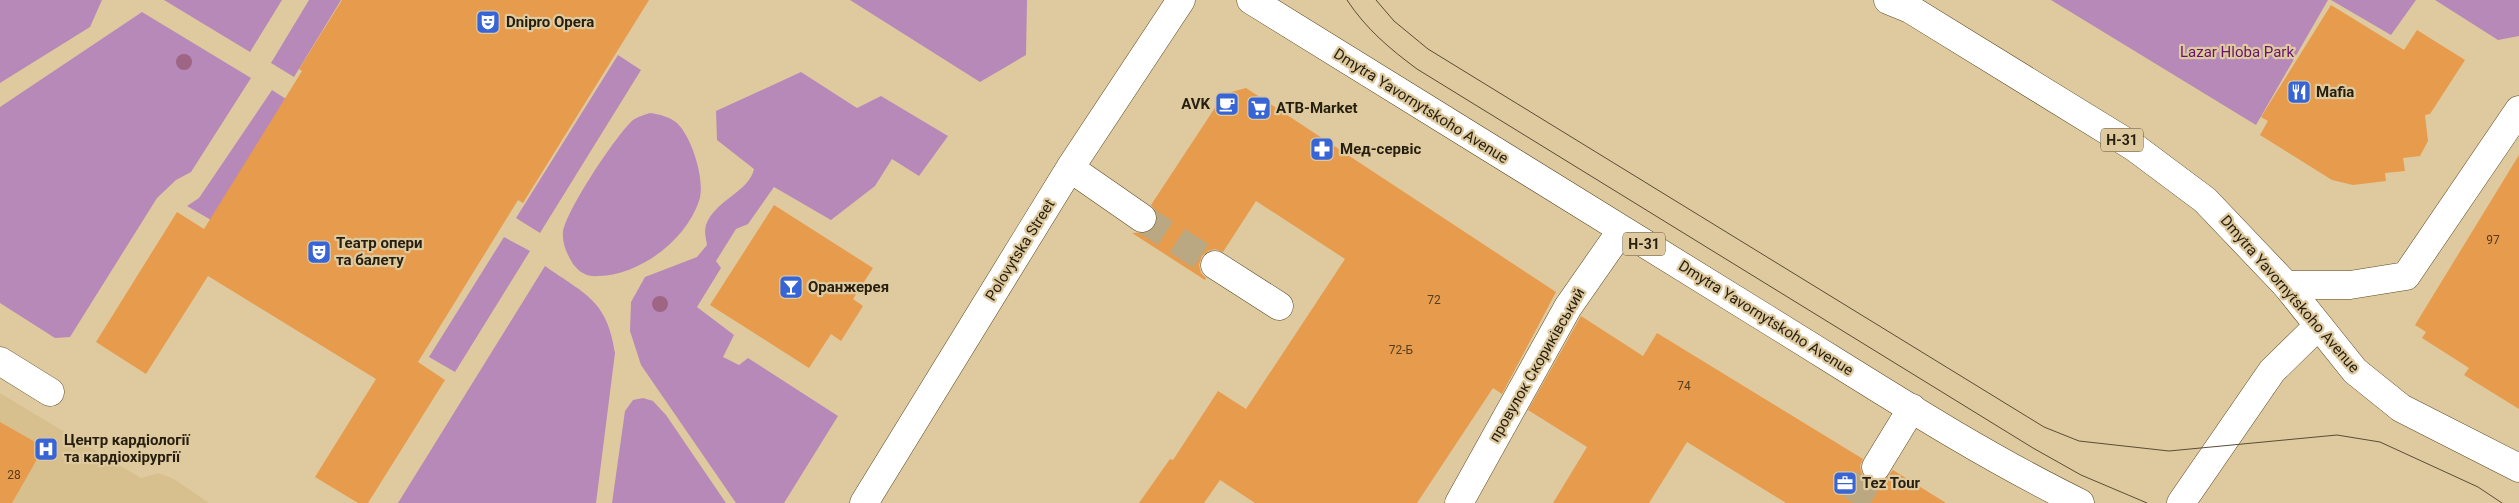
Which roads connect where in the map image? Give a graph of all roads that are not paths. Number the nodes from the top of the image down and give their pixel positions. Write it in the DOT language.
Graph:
graph roads {
  1 [pos="1181,0"];
  2 [pos="1251,0"];
  3 [pos="1888,0"];
  4 [pos="2519,110"];
  5 [pos="1070,168"];
  6 [pos="1142,218"];
  7 [pos="1621,230"];
  8 [pos="1215,265"];
  9 [pos="2286,286"];
  10 [pos="1279,306"];
  11 [pos="2318,326"];
  12 [pos="0,361"];
  13 [pos="50,392"];
  14 [pos="1912,408"];
  15 [pos="1876,467"];
  16 [pos="2519,468"];
  17 [pos="864,503"];
  18 [pos="1459,503"];
  19 [pos="2080,503"];
  20 [pos="2181,503"];
  1 -- 5 [label="main road, Polovytska Street"];
  2 -- 7 [label="main road, Dmytra Yavornytskoho Avenue / Н-31"];
  3 -- 9 [label="main road, Dmytra Yavornytskoho Avenue / Н-31"];
  4 -- 9 [label="main road"];
  5 -- 6 [label="main road"];
  5 -- 17 [label="main road, Polovytska Street"];
  7 -- 14 [label="main road, Dmytra Yavornytskoho Avenue / Н-31"];
  7 -- 18 [label="main road, провулок Скориківський"];
  8 -- 10 [label="main road"];
  9 -- 11 [label="main road, Dmytra Yavornytskoho Avenue / Н-31"];
  11 -- 16 [label="main road, Dmytra Yavornytskoho Avenue"];
  11 -- 20 [label="main road"];
  12 -- 13 [label="main road"];
  14 -- 15 [label="main road"];
  14 -- 19 [label="main road, Dmytra Yavornytskoho Avenue / Н-31"];
}
